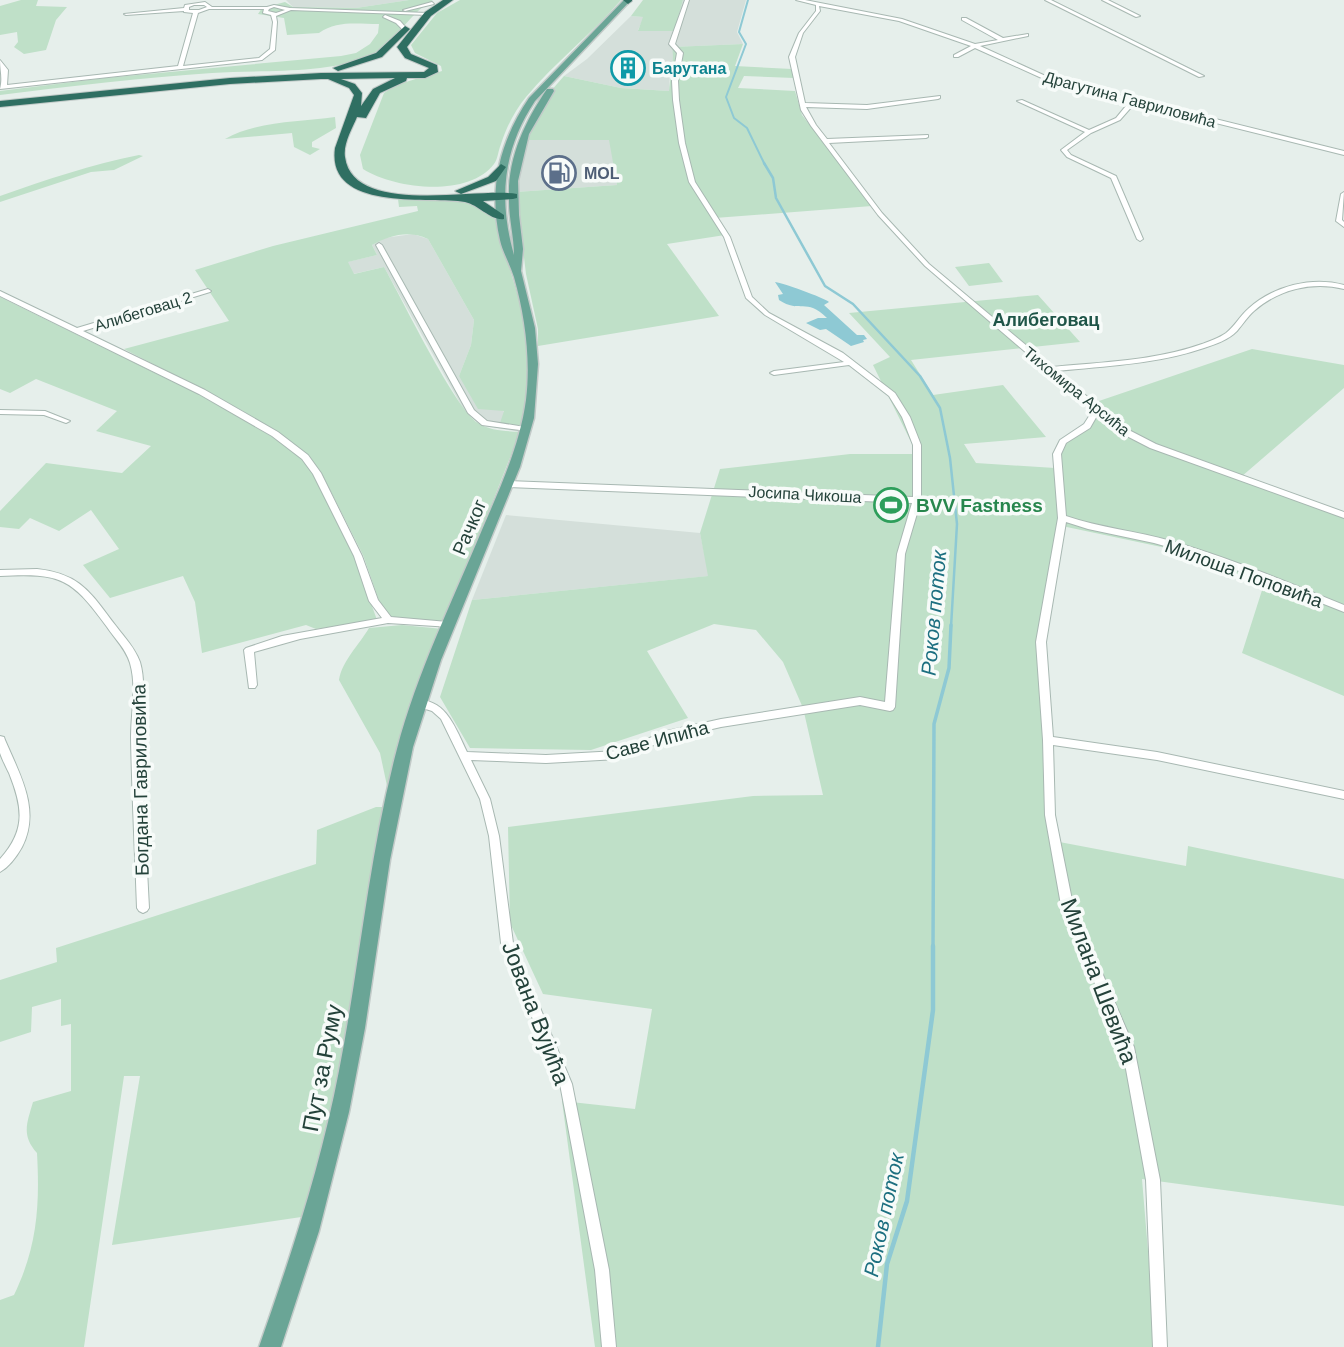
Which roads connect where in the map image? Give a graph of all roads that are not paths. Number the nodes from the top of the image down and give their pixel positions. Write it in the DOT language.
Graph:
graph roads {
  1 [pos="449,0"];
  2 [pos="687,0"];
  3 [pos="798,0"];
  4 [pos="1047,0"];
  5 [pos="1104,0"];
  6 [pos="630,1"];
  7 [pos="201,2"];
  8 [pos="435,2"];
  9 [pos="817,6"];
  10 [pos="284,7"];
  11 [pos="209,8"];
  12 [pos="185,9"];
  13 [pos="265,10"];
  14 [pos="196,12"];
  15 [pos="126,14"];
  16 [pos="386,14"];
  17 [pos="273,15"];
  18 [pos="422,15"];
  19 [pos="1138,16"];
  20 [pos="964,19"];
  21 [pos="275,22"];
  22 [pos="405,29"];
  23 [pos="1026,35"];
  24 [pos="1002,40"];
  25 [pos="975,46"];
  26 [pos="956,56"];
  27 [pos="0,62"];
  28 [pos="429,65"];
  29 [pos="181,66"];
  30 [pos="346,66"];
  31 [pos="419,75"];
  32 [pos="302,76"];
  33 [pos="1201,76"];
  34 [pos="2,85"];
  35 [pos="938,97"];
  36 [pos="0,99"];
  37 [pos="1020,101"];
  38 [pos="1133,101"];
  39 [pos="0,104"];
  40 [pos="803,104"];
  41 [pos="1089,132"];
  42 [pos="926,136"];
  43 [pos="826,141"];
  44 [pos="1344,153"];
  45 [pos="501,167"];
  46 [pos="499,193"];
  47 [pos="463,194"];
  48 [pos="1344,194"];
  49 [pos="513,196"];
  50 [pos="500,217"];
  51 [pos="1344,225"];
  52 [pos="1140,239"];
  53 [pos="379,245"];
  54 [pos="517,270"];
  55 [pos="1344,286"];
  56 [pos="208,291"];
  57 [pos="0,293"];
  58 [pos="78,330"];
  59 [pos="850,363"];
  60 [pos="1049,370"];
  61 [pos="774,373"];
  62 [pos="1097,410"];
  63 [pos="0,412"];
  64 [pos="66,421"];
  65 [pos="526,429"];
  66 [pos="508,484"];
  67 [pos="917,500"];
  68 [pos="1344,515"];
  69 [pos="1062,518"];
  70 [pos="0,573"];
  71 [pos="1344,609"];
  72 [pos="388,620"];
  73 [pos="448,625"];
  74 [pos="252,685"];
  75 [pos="419,703"];
  76 [pos="0,740"];
  77 [pos="1048,740"];
  78 [pos="463,756"];
  79 [pos="395,792"];
  80 [pos="1344,795"];
  81 [pos="0,867"];
  82 [pos="143,908"];
  83 [pos="270,1347"];
  84 [pos="609,1347"];
  85 [pos="1160,1347"];
  1 -- 18 [label="highway"];
  2 -- 59 [label="street"];
  3 -- 9 [label="street, Драгутина Гавриловића"];
  4 -- 33 [label="street"];
  5 -- 19 [label="street"];
  6 -- 45 [label="main road, Рачког"];
  6 -- 49 [label="main road, Рачког"];
  7 -- 11 [label="street"];
  7 -- 12 [label="street"];
  8 -- 16 [label="street"];
  8 -- 18 [label="highway"];
  9 -- 25 [label="street, Драгутина Гавриловића"];
  9 -- 40 [label="street, Тихомира Арсића"];
  10 -- 13 [label="street"];
  10 -- 16 [label="street"];
  10 -- 17 [label="street"];
  10 -- 21 [label="street"];
  11 -- 13 [label="street"];
  11 -- 14 [label="street"];
  12 -- 14 [label="street"];
  12 -- 15 [label="street"];
  13 -- 17 [label="street"];
  14 -- 29 [label="street"];
  16 -- 18 [label="street"];
  16 -- 22 [label="street"];
  17 -- 21 [label="street"];
  18 -- 22 [label="highway"];
  18 -- 28 [label="highway"];
  20 -- 24 [label="street"];
  21 -- 29 [label="street"];
  22 -- 30 [label="highway"];
  23 -- 24 [label="street"];
  24 -- 25 [label="street"];
  25 -- 26 [label="street"];
  25 -- 38 [label="street, Драгутина Гавриловића"];
  27 -- 34 [label="street"];
  28 -- 30 [label="highway"];
  28 -- 31 [label="highway"];
  29 -- 34 [label="street"];
  30 -- 36 [label="highway"];
  31 -- 32 [label="highway"];
  31 -- 47 [label="highway"];
  32 -- 39 [label="highway"];
  32 -- 47 [label="highway"];
  35 -- 40 [label="street"];
  37 -- 41 [label="street"];
  38 -- 41 [label="street"];
  38 -- 44 [label="street, Драгутина Гавриловића"];
  40 -- 43 [label="street, Тихомира Арсића"];
  41 -- 52 [label="street"];
  42 -- 43 [label="street"];
  43 -- 60 [label="street, Тихомира Арсића"];
  45 -- 46 [label="main road, Рачког"];
  45 -- 47 [label="highway"];
  46 -- 47 [label="highway"];
  46 -- 49 [label="highway"];
  46 -- 50 [label="main road, Рачког"];
  47 -- 50 [label="highway"];
  48 -- 51 [label="street"];
  49 -- 54 [label="main road, Рачког"];
  50 -- 54 [label="main road, Рачког"];
  53 -- 65 [label="street"];
  54 -- 65 [label="main road, Рачког"];
  55 -- 60 [label="street"];
  56 -- 58 [label="street, Алибеговац 2"];
  57 -- 58 [label="street"];
  58 -- 72 [label="street"];
  59 -- 61 [label="street"];
  59 -- 67 [label="street"];
  60 -- 62 [label="street, Тихомира Арсића"];
  62 -- 68 [label="street, Тихомира Арсића"];
  62 -- 69 [label="street"];
  63 -- 64 [label="street"];
  65 -- 66 [label="main road, Рачког"];
  66 -- 67 [label="street, Јосипа Чикоша"];
  66 -- 73 [label="main road, Рачког"];
  67 -- 78 [label="street, Саве Ипића"];
  69 -- 71 [label="street, Милоша Поповића"];
  69 -- 77 [label="street, Милана Шевића"];
  70 -- 82 [label="street, Богдана Гавриловића"];
  72 -- 73 [label="street"];
  72 -- 74 [label="street"];
  73 -- 75 [label="main road, Рачког"];
  75 -- 78 [label="street, Јована Вујића"];
  75 -- 79 [label="main road, Рачког"];
  76 -- 81 [label="street"];
  77 -- 80 [label="street"];
  77 -- 85 [label="street, Милана Шевића"];
  78 -- 84 [label="street, Јована Вујића"];
  79 -- 83 [label="main road, Пут за Руму"];
}
